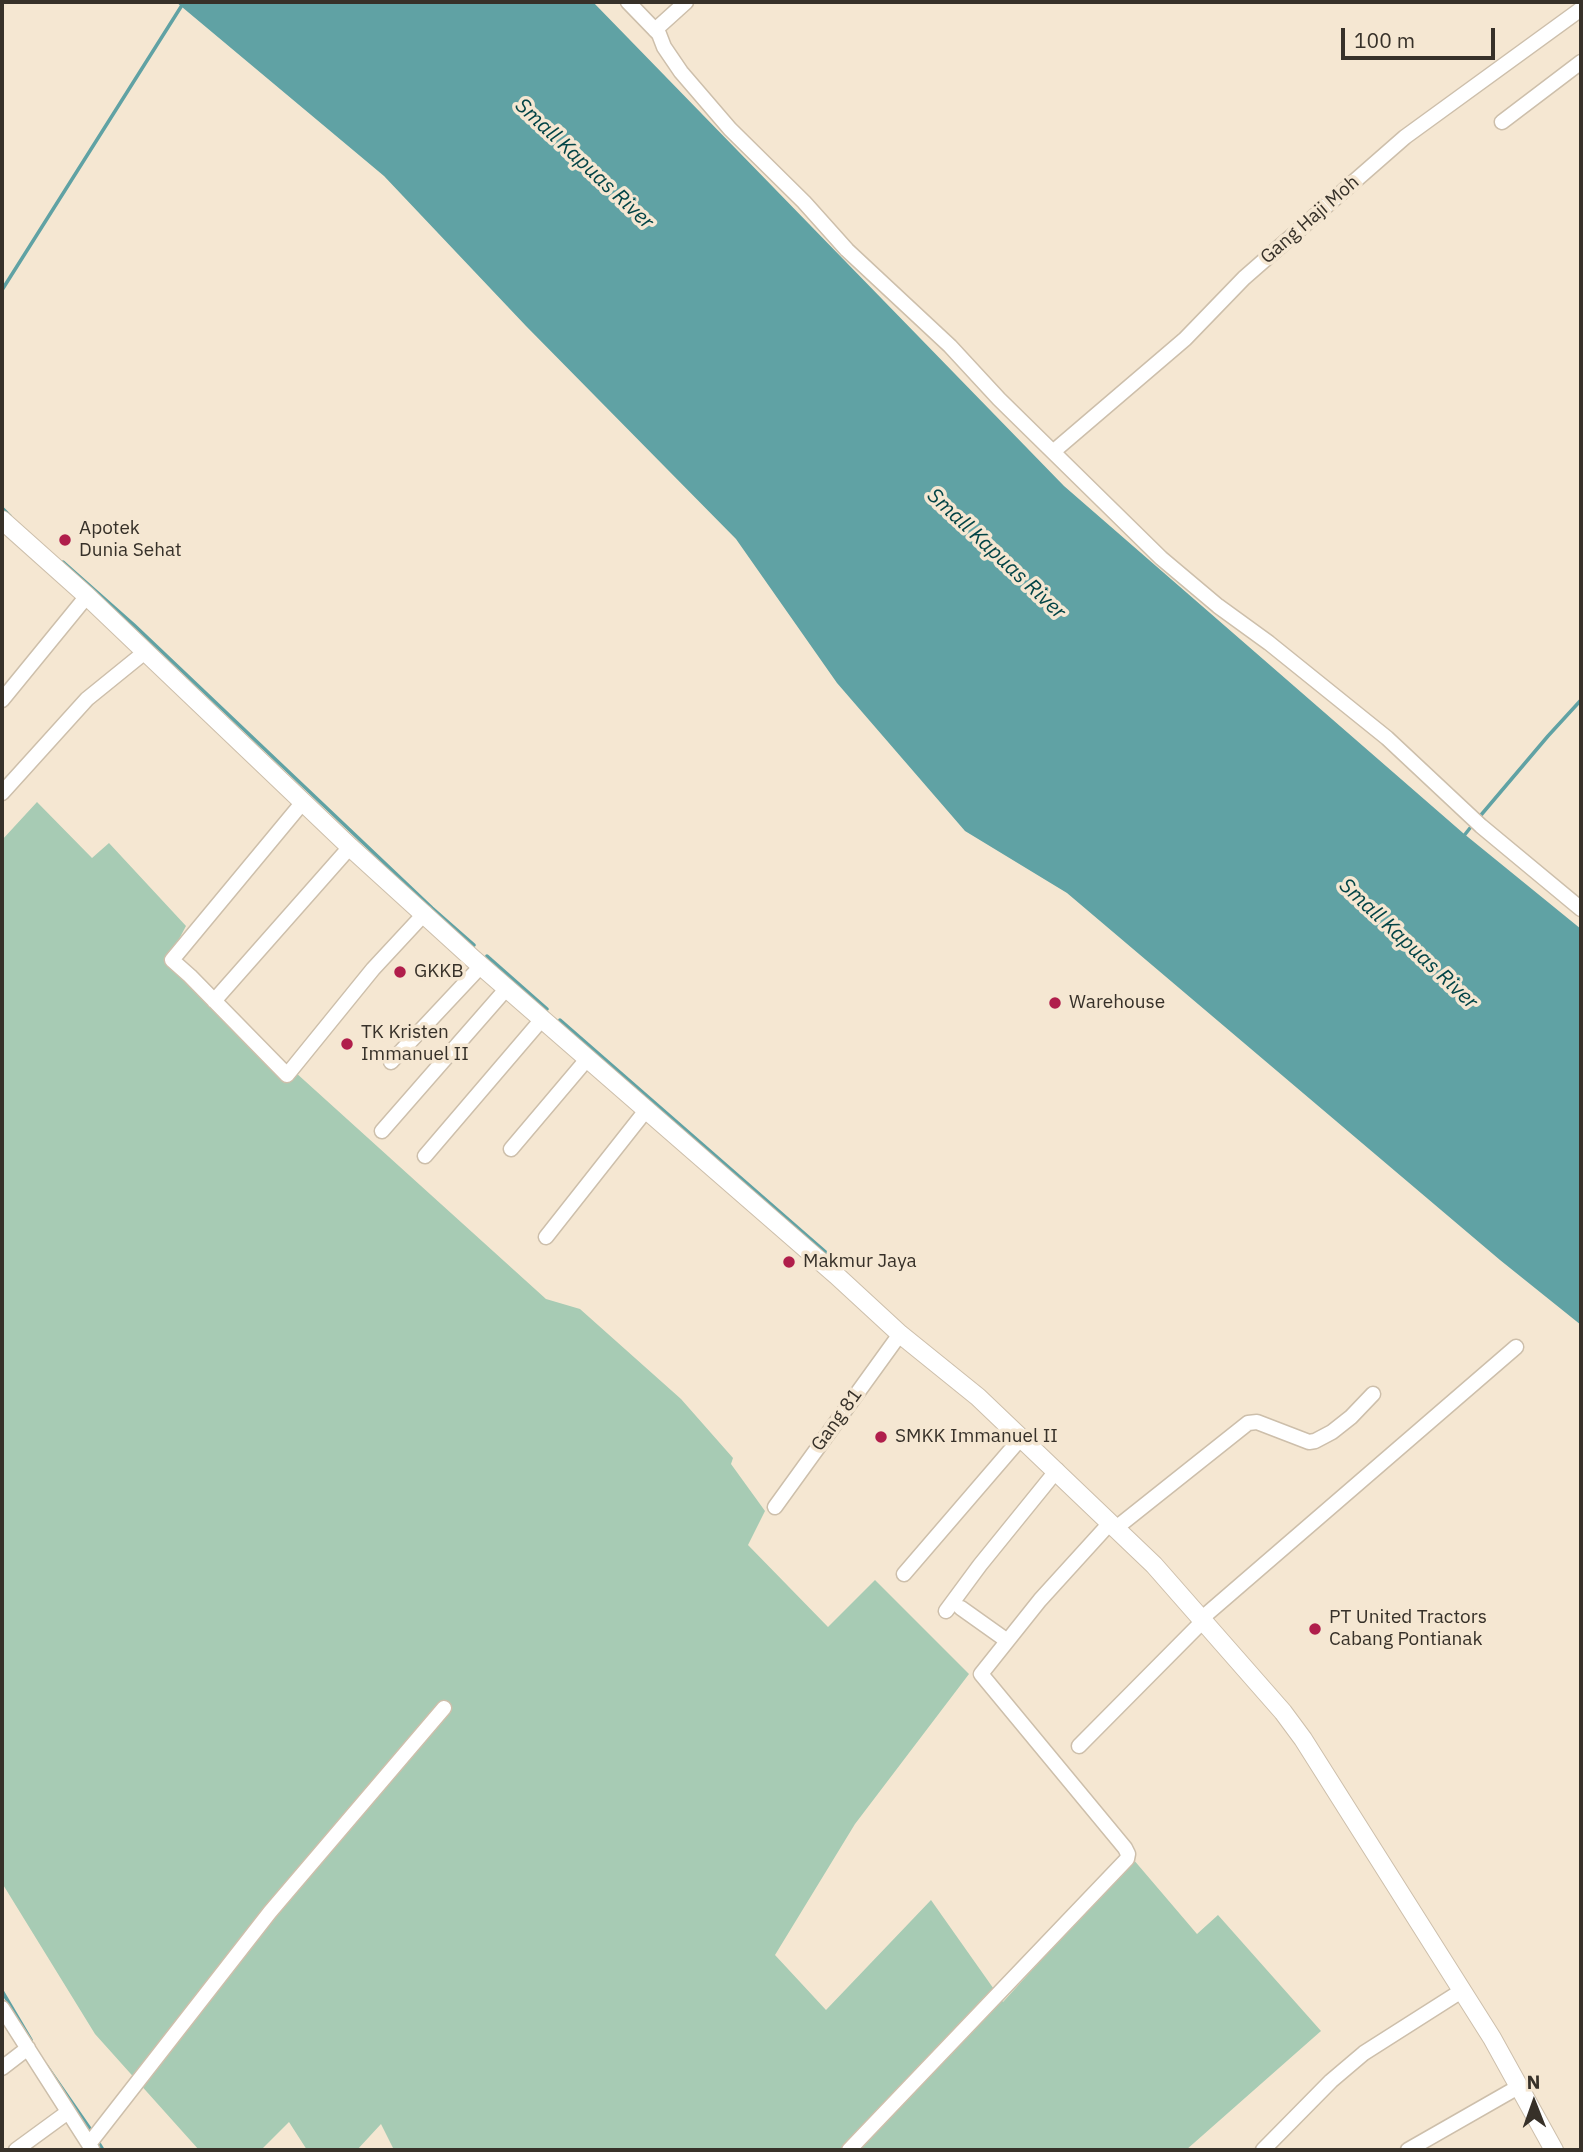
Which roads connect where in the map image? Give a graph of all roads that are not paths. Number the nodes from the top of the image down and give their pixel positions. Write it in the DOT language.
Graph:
graph roads {
  1 [pos="628,2"];
  2 [pos="686,2"];
  3 [pos="1581,9"];
  4 [pos="655,30"];
  5 [pos="1581,62"];
  6 [pos="1502,122"];
  7 [pos="1054,451"];
  8 [pos="2,522"];
  9 [pos="87,596"];
  10 [pos="145,652"];
  11 [pos="2,700"];
  12 [pos="2,793"];
  13 [pos="303,802"];
  14 [pos="350,847"];
  15 [pos="1581,909"];
  16 [pos="425,913"];
  17 [pos="481,966"];
  18 [pos="507,988"];
  19 [pos="214,1001"];
  20 [pos="543,1018"];
  21 [pos="588,1058"];
  22 [pos="391,1062"];
  23 [pos="646,1109"];
  24 [pos="382,1131"];
  25 [pos="510,1149"];
  26 [pos="425,1156"];
  27 [pos="546,1237"];
  28 [pos="900,1334"];
  29 [pos="1516,1347"];
  30 [pos="1373,1394"];
  31 [pos="1021,1438"];
  32 [pos="1057,1470"];
  33 [pos="775,1507"];
  34 [pos="1113,1526"];
  35 [pos="904,1574"];
  36 [pos="1202,1620"];
  37 [pos="1006,1640"];
  38 [pos="444,1708"];
  39 [pos="1079,1746"];
  40 [pos="1462,1990"];
  41 [pos="2,2008"];
  42 [pos="28,2048"];
  43 [pos="2,2068"];
  44 [pos="1520,2086"];
  45 [pos="68,2112"];
  46 [pos="91,2147"];
  47 [pos="16,2150"];
  48 [pos="849,2150"];
  49 [pos="1263,2150"];
  50 [pos="1408,2150"];
  51 [pos="1554,2150"];
  1 -- 4 [label="street"];
  2 -- 4 [label="street"];
  3 -- 7 [label="street, Gang Haji Moh"];
  4 -- 7 [label="street"];
  5 -- 6 [label="street"];
  7 -- 15 [label="street"];
  8 -- 9 [label="main road"];
  9 -- 10 [label="main road"];
  9 -- 11 [label="street"];
  10 -- 12 [label="street"];
  10 -- 13 [label="main road"];
  13 -- 14 [label="main road"];
  13 -- 19 [label="street"];
  14 -- 16 [label="main road"];
  14 -- 19 [label="street"];
  16 -- 17 [label="main road"];
  16 -- 19 [label="street"];
  17 -- 18 [label="main road"];
  17 -- 22 [label="street"];
  18 -- 20 [label="main road"];
  18 -- 24 [label="street"];
  20 -- 21 [label="main road"];
  20 -- 26 [label="street"];
  21 -- 23 [label="main road"];
  21 -- 25 [label="street"];
  23 -- 27 [label="street"];
  23 -- 28 [label="main road"];
  28 -- 31 [label="main road"];
  28 -- 33 [label="street, Gang 81"];
  29 -- 36 [label="street"];
  30 -- 34 [label="street"];
  31 -- 32 [label="main road"];
  31 -- 35 [label="street"];
  32 -- 34 [label="main road"];
  32 -- 37 [label="street"];
  34 -- 36 [label="main road"];
  34 -- 37 [label="street"];
  36 -- 39 [label="street"];
  36 -- 40 [label="main road"];
  37 -- 48 [label="street"];
  38 -- 46 [label="street"];
  40 -- 44 [label="main road"];
  40 -- 49 [label="street"];
  41 -- 42 [label="street"];
  42 -- 43 [label="street"];
  42 -- 45 [label="street"];
  44 -- 50 [label="street"];
  44 -- 51 [label="main road"];
  45 -- 46 [label="street"];
  45 -- 47 [label="street"];
}
